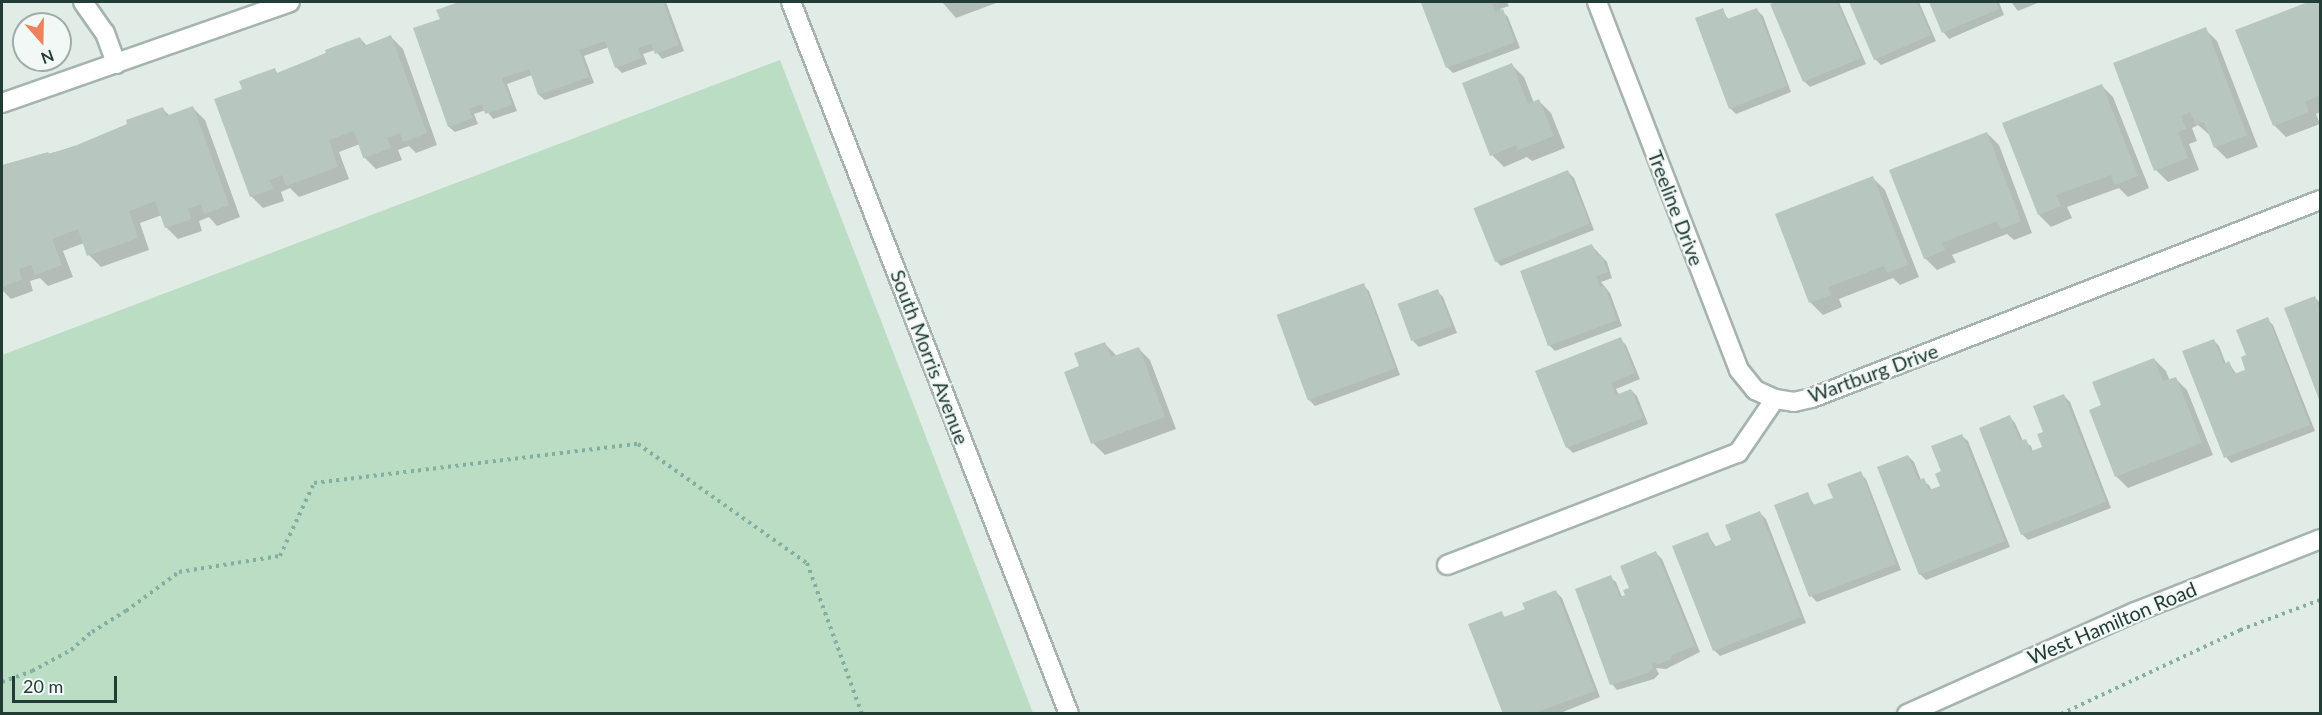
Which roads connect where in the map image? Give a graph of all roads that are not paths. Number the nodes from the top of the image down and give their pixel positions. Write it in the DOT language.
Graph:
graph roads {
  1 [pos="83,2"];
  2 [pos="290,2"];
  3 [pos="791,2"];
  4 [pos="1597,2"];
  5 [pos="116,64"];
  6 [pos="2,103"];
  7 [pos="2320,200"];
  8 [pos="1775,399"];
  9 [pos="2320,539"];
  10 [pos="1447,565"];
  11 [pos="1069,714"];
  12 [pos="1907,714"];
  1 -- 5 [label="street"];
  2 -- 5 [label="street"];
  3 -- 11 [label="street, South Morris Avenue"];
  4 -- 8 [label="street, Treeline Drive"];
  5 -- 6 [label="street"];
  7 -- 8 [label="street, Wartburg Drive"];
  8 -- 10 [label="street"];
  9 -- 12 [label="street, West Hamilton Road"];
}
